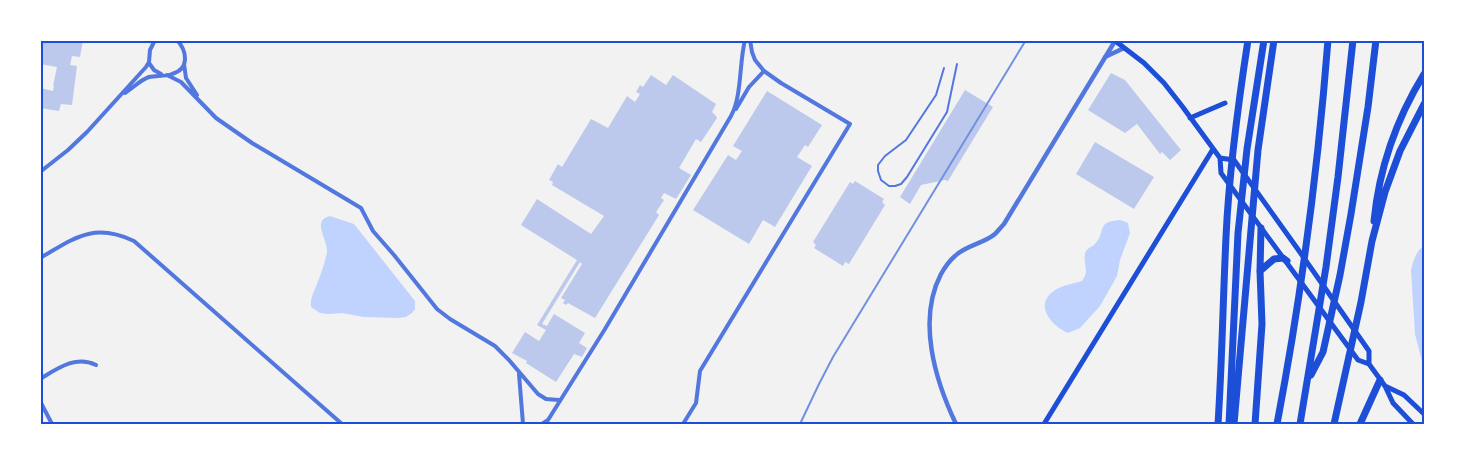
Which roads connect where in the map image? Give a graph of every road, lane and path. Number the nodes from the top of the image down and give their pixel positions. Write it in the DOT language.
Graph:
graph roads {
  1 [pos="155,40"];
  2 [pos="177,40"];
  3 [pos="745,40"];
  4 [pos="750,40"];
  5 [pos="1248,40"];
  6 [pos="1264,40"];
  7 [pos="1274,40"];
  8 [pos="1328,40"];
  9 [pos="1353,40"];
  10 [pos="1376,40"];
  11 [pos="1114,41"];
  12 [pos="1124,48"];
  13 [pos="1105,57"];
  14 [pos="149,63"];
  15 [pos="184,63"];
  16 [pos="957,64"];
  17 [pos="944,68"];
  18 [pos="764,71"];
  19 [pos="1425,74"];
  20 [pos="165,75"];
  21 [pos="120,97"];
  22 [pos="201,101"];
  23 [pos="1226,103"];
  24 [pos="1425,104"];
  25 [pos="734,112"];
  26 [pos="1190,117"];
  27 [pos="1213,149"];
  28 [pos="1220,158"];
  29 [pos="40,172"];
  30 [pos="1261,228"];
  31 [pos="1372,241"];
  32 [pos="40,258"];
  33 [pos="1287,261"];
  34 [pos="1260,271"];
  35 [pos="1369,364"];
  36 [pos="96,365"];
  37 [pos="519,373"];
  38 [pos="40,379"];
  39 [pos="1307,383"];
  40 [pos="1382,383"];
  41 [pos="559,400"];
  42 [pos="40,401"];
  43 [pos="1425,414"];
  44 [pos="52,424"];
  45 [pos="342,424"];
  46 [pos="523,424"];
  47 [pos="542,424"];
  48 [pos="683,424"];
  49 [pos="956,424"];
  50 [pos="1044,424"];
  51 [pos="1218,424"];
  52 [pos="1229,424"];
  53 [pos="1234,424"];
  54 [pos="1255,424"];
  55 [pos="1277,424"];
  56 [pos="1299,424"];
  57 [pos="1334,424"];
  58 [pos="1360,424"];
  59 [pos="1413,424"];
  1 -- 14 [label="street"];
  2 -- 15 [label="street"];
  3 -- 25 [label="street"];
  4 -- 18 [label="street"];
  5 -- 51 [label="highway"];
  6 -- 52 [label="highway"];
  7 -- 53 [label="highway"];
  8 -- 55 [label="highway"];
  9 -- 39 [label="highway"];
  10 -- 39 [label="highway"];
  11 -- 12 [label="main road"];
  11 -- 13 [label="street"];
  12 -- 13 [label="street"];
  12 -- 26 [label="main road"];
  13 -- 49 [label="street"];
  14 -- 20 [label="street"];
  14 -- 21 [label="street"];
  15 -- 20 [label="street"];
  15 -- 22 [label="street"];
  16 -- 17 [label="lane"];
  18 -- 25 [label="street"];
  18 -- 48 [label="street"];
  19 -- 31 [label="highway"];
  20 -- 21 [label="street"];
  20 -- 22 [label="street"];
  21 -- 29 [label="street"];
  22 -- 37 [label="street"];
  23 -- 26 [label="main road"];
  24 -- 31 [label="highway"];
  25 -- 41 [label="street"];
  26 -- 27 [label="main road"];
  27 -- 28 [label="main road"];
  27 -- 50 [label="main road"];
  28 -- 30 [label="main road"];
  28 -- 35 [label="main road"];
  30 -- 33 [label="main road"];
  30 -- 34 [label="highway"];
  31 -- 57 [label="highway"];
  32 -- 45 [label="street"];
  33 -- 34 [label="highway"];
  33 -- 35 [label="main road"];
  34 -- 54 [label="highway"];
  35 -- 40 [label="main road"];
  36 -- 38 [label="street"];
  37 -- 41 [label="street"];
  37 -- 46 [label="street"];
  39 -- 56 [label="highway"];
  40 -- 43 [label="main road"];
  40 -- 58 [label="highway"];
  40 -- 59 [label="main road"];
  41 -- 47 [label="street"];
  42 -- 44 [label="street"];
}
